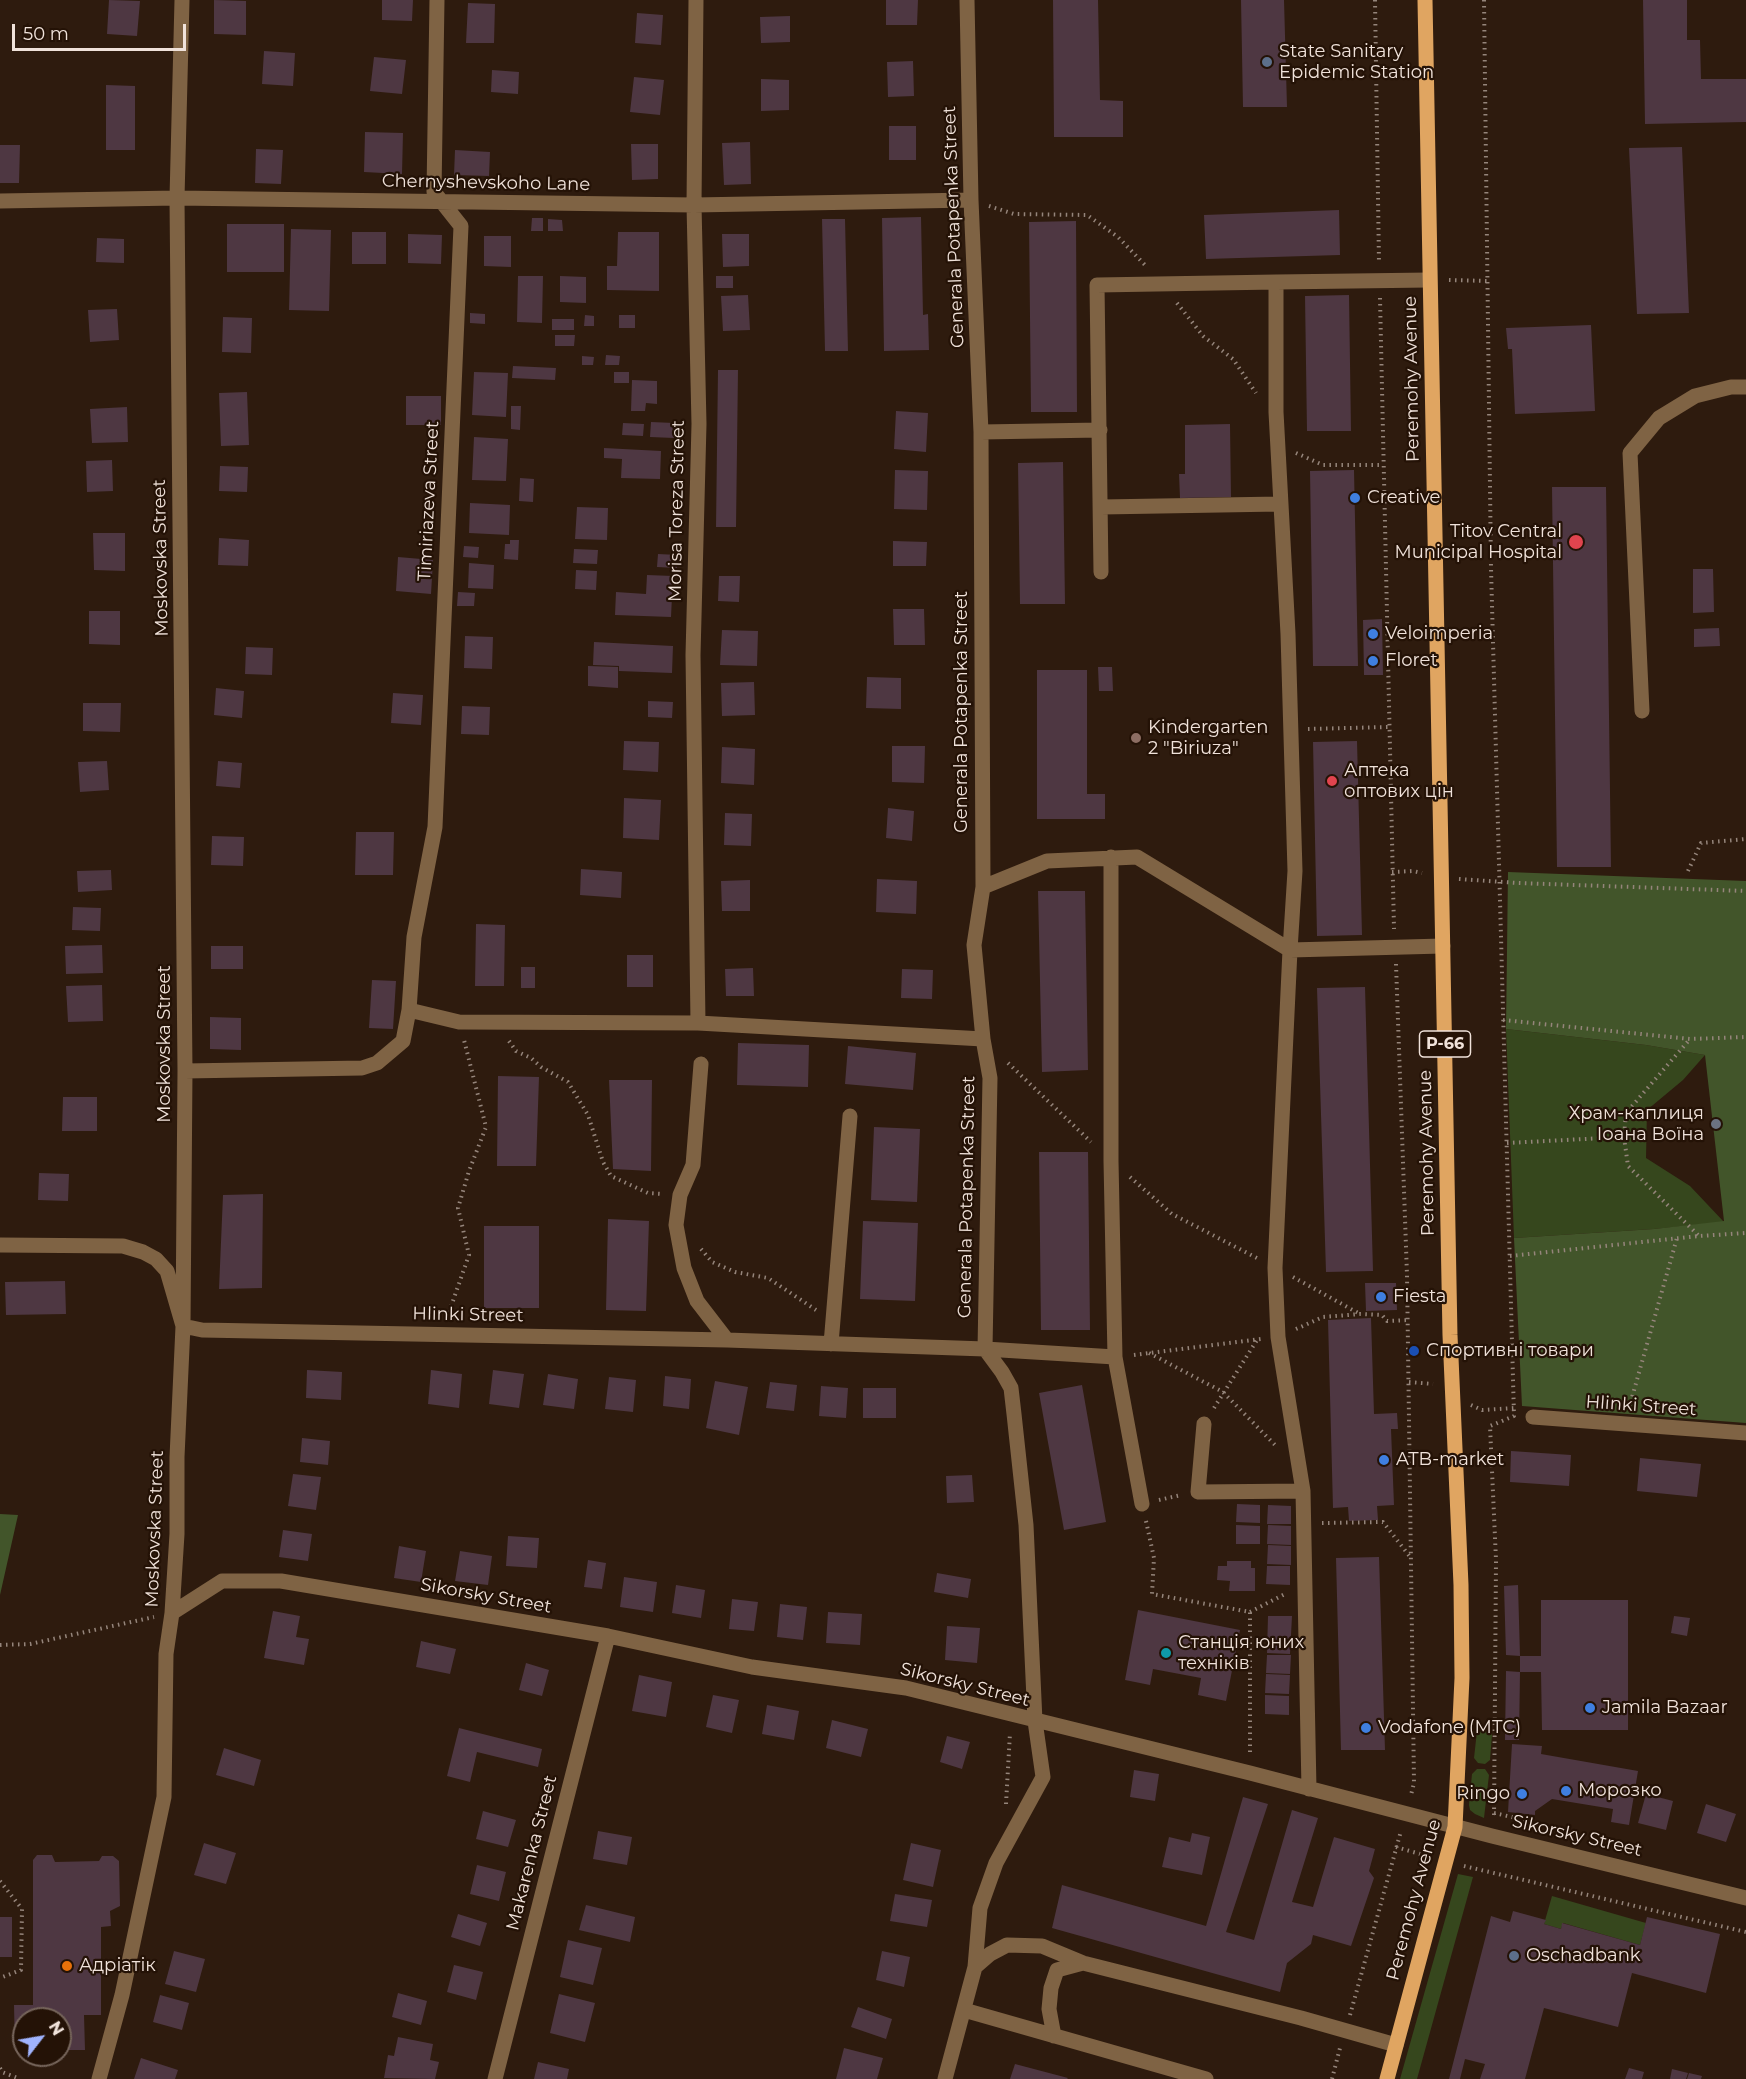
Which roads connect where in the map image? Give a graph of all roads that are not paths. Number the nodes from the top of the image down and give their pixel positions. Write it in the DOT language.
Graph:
graph roads {
  1 [pos="182,0"];
  2 [pos="437,0"];
  3 [pos="696,0"];
  4 [pos="967,0"];
  5 [pos="1425,0"];
  6 [pos="177,198"];
  7 [pos="971,200"];
  8 [pos="0,201"];
  9 [pos="443,202"];
  10 [pos="693,205"];
  11 [pos="1429,280"];
  12 [pos="1276,282"];
  13 [pos="1746,387"];
  14 [pos="1100,430"];
  15 [pos="981,432"];
  16 [pos="1280,504"];
  17 [pos="1101,507"];
  18 [pos="1101,572"];
  19 [pos="1642,711"];
  20 [pos="1111,857"];
  21 [pos="983,887"];
  22 [pos="1443,946"];
  23 [pos="1290,950"];
  24 [pos="409,1010"];
  25 [pos="698,1023"];
  26 [pos="983,1040"];
  27 [pos="701,1064"];
  28 [pos="185,1071"];
  29 [pos="850,1116"];
  30 [pos="0,1245"];
  31 [pos="183,1326"];
  32 [pos="727,1341"];
  33 [pos="831,1344"];
  34 [pos="985,1349"];
  35 [pos="1116,1357"];
  36 [pos="1533,1417"];
  37 [pos="1204,1424"];
  38 [pos="1746,1433"];
  39 [pos="1303,1491"];
  40 [pos="1142,1504"];
  41 [pos="172,1613"];
  42 [pos="608,1636"];
  43 [pos="1035,1722"];
  44 [pos="1309,1788"];
  45 [pos="1455,1827"];
  46 [pos="1746,1898"];
  47 [pos="1083,1963"];
  48 [pos="975,1967"];
  49 [pos="964,2010"];
  50 [pos="1054,2036"];
  51 [pos="1396,2045"];
  52 [pos="99,2079"];
  53 [pos="495,2079"];
  54 [pos="945,2079"];
  55 [pos="1206,2079"];
  56 [pos="1387,2079"];
  1 -- 6 [label="street, Moskovska Street"];
  2 -- 9 [label="street, Timiriazeva Street"];
  3 -- 10 [label="street, Morisa Toreza Street"];
  4 -- 7 [label="street, Generala Potapenka Street"];
  5 -- 11 [label="main road, Peremohy Avenue / Р-66"];
  6 -- 8 [label="street, Chernyshevskoho Lane"];
  6 -- 9 [label="street, Chernyshevskoho Lane"];
  6 -- 28 [label="street, Moskovska Street"];
  7 -- 10 [label="street, Chernyshevskoho Lane"];
  7 -- 15 [label="street, Generala Potapenka Street"];
  9 -- 10 [label="street, Chernyshevskoho Lane"];
  9 -- 24 [label="street, Timiriazeva Street"];
  10 -- 25 [label="street, Morisa Toreza Street"];
  11 -- 12 [label="street"];
  11 -- 22 [label="main road, Peremohy Avenue / Р-66"];
  12 -- 14 [label="street"];
  12 -- 16 [label="street"];
  13 -- 19 [label="street"];
  14 -- 15 [label="street"];
  14 -- 17 [label="street"];
  15 -- 21 [label="street, Generala Potapenka Street"];
  16 -- 17 [label="street"];
  16 -- 23 [label="street"];
  17 -- 18 [label="street"];
  20 -- 21 [label="street"];
  20 -- 23 [label="street"];
  20 -- 35 [label="street"];
  21 -- 26 [label="street, Generala Potapenka Street"];
  22 -- 23 [label="street"];
  22 -- 45 [label="main road, Peremohy Avenue / Р-66"];
  23 -- 39 [label="street"];
  24 -- 25 [label="street"];
  24 -- 28 [label="street, Timiriazeva Street"];
  25 -- 26 [label="street"];
  26 -- 34 [label="street, Generala Potapenka Street"];
  27 -- 32 [label="street"];
  28 -- 31 [label="street, Moskovska Street"];
  29 -- 33 [label="street"];
  30 -- 31 [label="street"];
  31 -- 32 [label="street, Hlinki Street"];
  31 -- 41 [label="street, Moskovska Street"];
  32 -- 33 [label="street, Hlinki Street"];
  33 -- 34 [label="street, Hlinki Street"];
  34 -- 35 [label="street, Hlinki Street"];
  34 -- 43 [label="street"];
  35 -- 40 [label="street"];
  36 -- 38 [label="street, Hlinki Street"];
  37 -- 39 [label="street"];
  39 -- 44 [label="street"];
  41 -- 42 [label="street, Sikorsky Street"];
  41 -- 52 [label="street, Moskovska Street"];
  42 -- 43 [label="street, Sikorsky Street"];
  42 -- 53 [label="street, Makarenka Street"];
  43 -- 44 [label="street, Sikorsky Street"];
  43 -- 48 [label="street"];
  44 -- 45 [label="street, Sikorsky Street"];
  45 -- 46 [label="street, Sikorsky Street"];
  45 -- 51 [label="main road, Peremohy Avenue / Р-66"];
  47 -- 48 [label="street"];
  47 -- 50 [label="street"];
  47 -- 51 [label="street"];
  48 -- 49 [label="street"];
  49 -- 50 [label="street"];
  49 -- 54 [label="street"];
  50 -- 55 [label="street"];
  51 -- 56 [label="main road, Peremohy Avenue / Р-66"];
}
